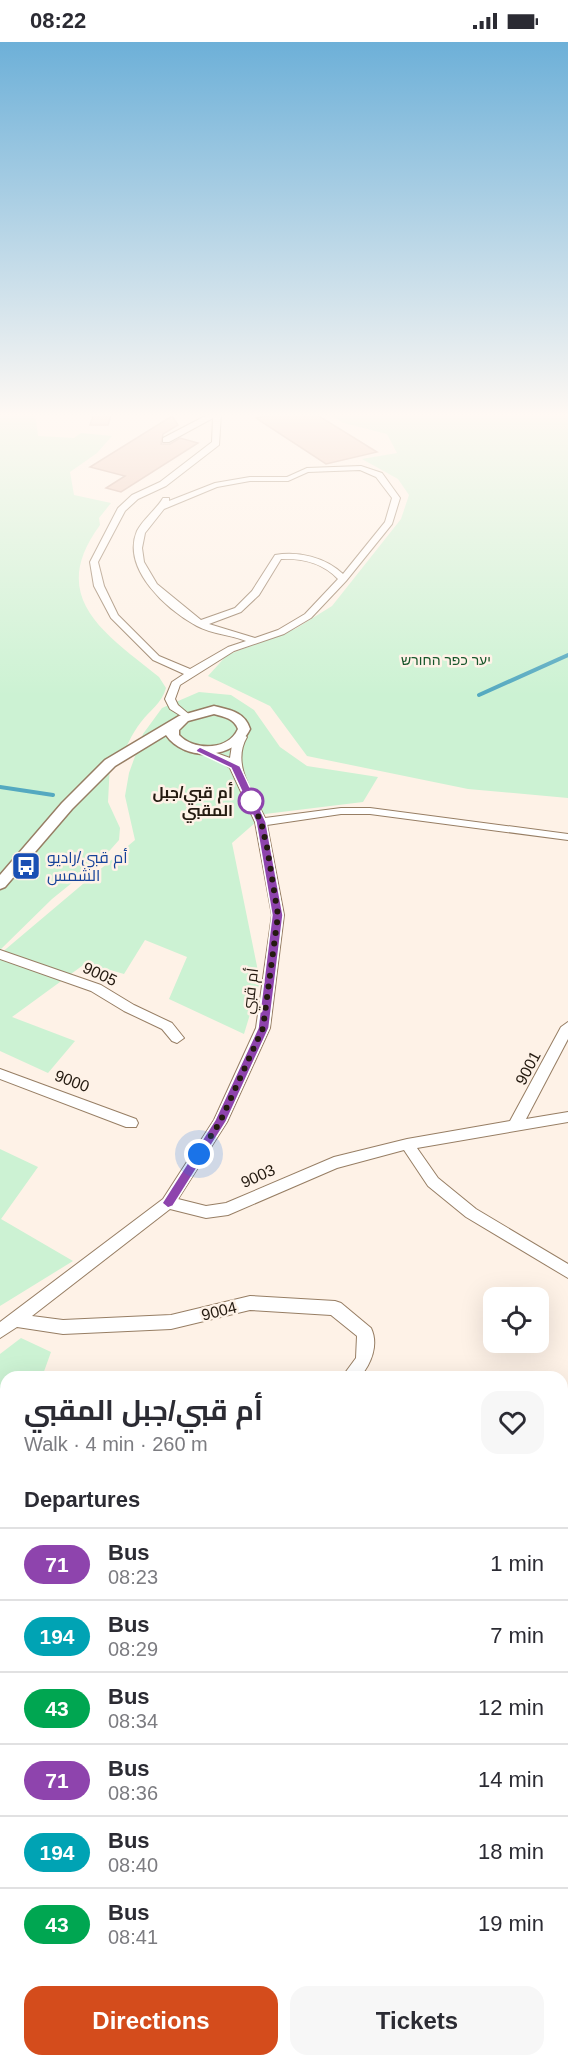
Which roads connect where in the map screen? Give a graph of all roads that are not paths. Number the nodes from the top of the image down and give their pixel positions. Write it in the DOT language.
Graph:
graph roads {
  1 [pos="163,507"];
  2 [pos="124,508"];
  3 [pos="393,508"];
  4 [pos="343,579"];
  5 [pos="200,624"];
  6 [pos="255,640"];
  7 [pos="192,673"];
  8 [pos="186,716"];
  9 [pos="175,725"];
  10 [pos="243,737"];
  11 [pos="194,748"];
  12 [pos="126,754"];
  13 [pos="235,766"];
  14 [pos="261,822"];
  15 [pos="568,837"];
  16 [pos="0,884"];
  17 [pos="0,954"];
  18 [pos="568,1027"];
  19 [pos="177,1038"];
  20 [pos="0,1074"];
  21 [pos="568,1117"];
  22 [pos="131,1123"];
  23 [pos="516,1124"];
  24 [pos="407,1144"];
  25 [pos="168,1203"];
  26 [pos="568,1272"];
  27 [pos="16,1320"];
  28 [pos="0,1330"];
  29 [pos="355,1371"];
  1 -- 5 [label="street"];
  2 -- 7 [label="street"];
  3 -- 4 [label="street"];
  4 -- 5 [label="street"];
  4 -- 6 [label="street"];
  5 -- 6 [label="street"];
  6 -- 7 [label="street"];
  7 -- 8 [label="street"];
  8 -- 9 [label="street"];
  8 -- 10 [label="street"];
  9 -- 11 [label="street"];
  9 -- 12 [label="street"];
  10 -- 11 [label="street"];
  10 -- 13 [label="street"];
  11 -- 12 [label="street"];
  11 -- 13 [label="street"];
  12 -- 16 [label="street"];
  13 -- 14 [label="street, أم قبي"];
  14 -- 15 [label="street"];
  14 -- 25 [label="street, أم قبي"];
  17 -- 19 [label="street, 9005"];
  18 -- 23 [label="street, 9001"];
  20 -- 22 [label="street, 9000"];
  21 -- 23 [label="street, 9003"];
  23 -- 24 [label="street, 9003"];
  24 -- 25 [label="street, 9003"];
  24 -- 26 [label="street"];
  25 -- 27 [label="street"];
  27 -- 28 [label="street"];
  27 -- 29 [label="street, 9004"];
}
